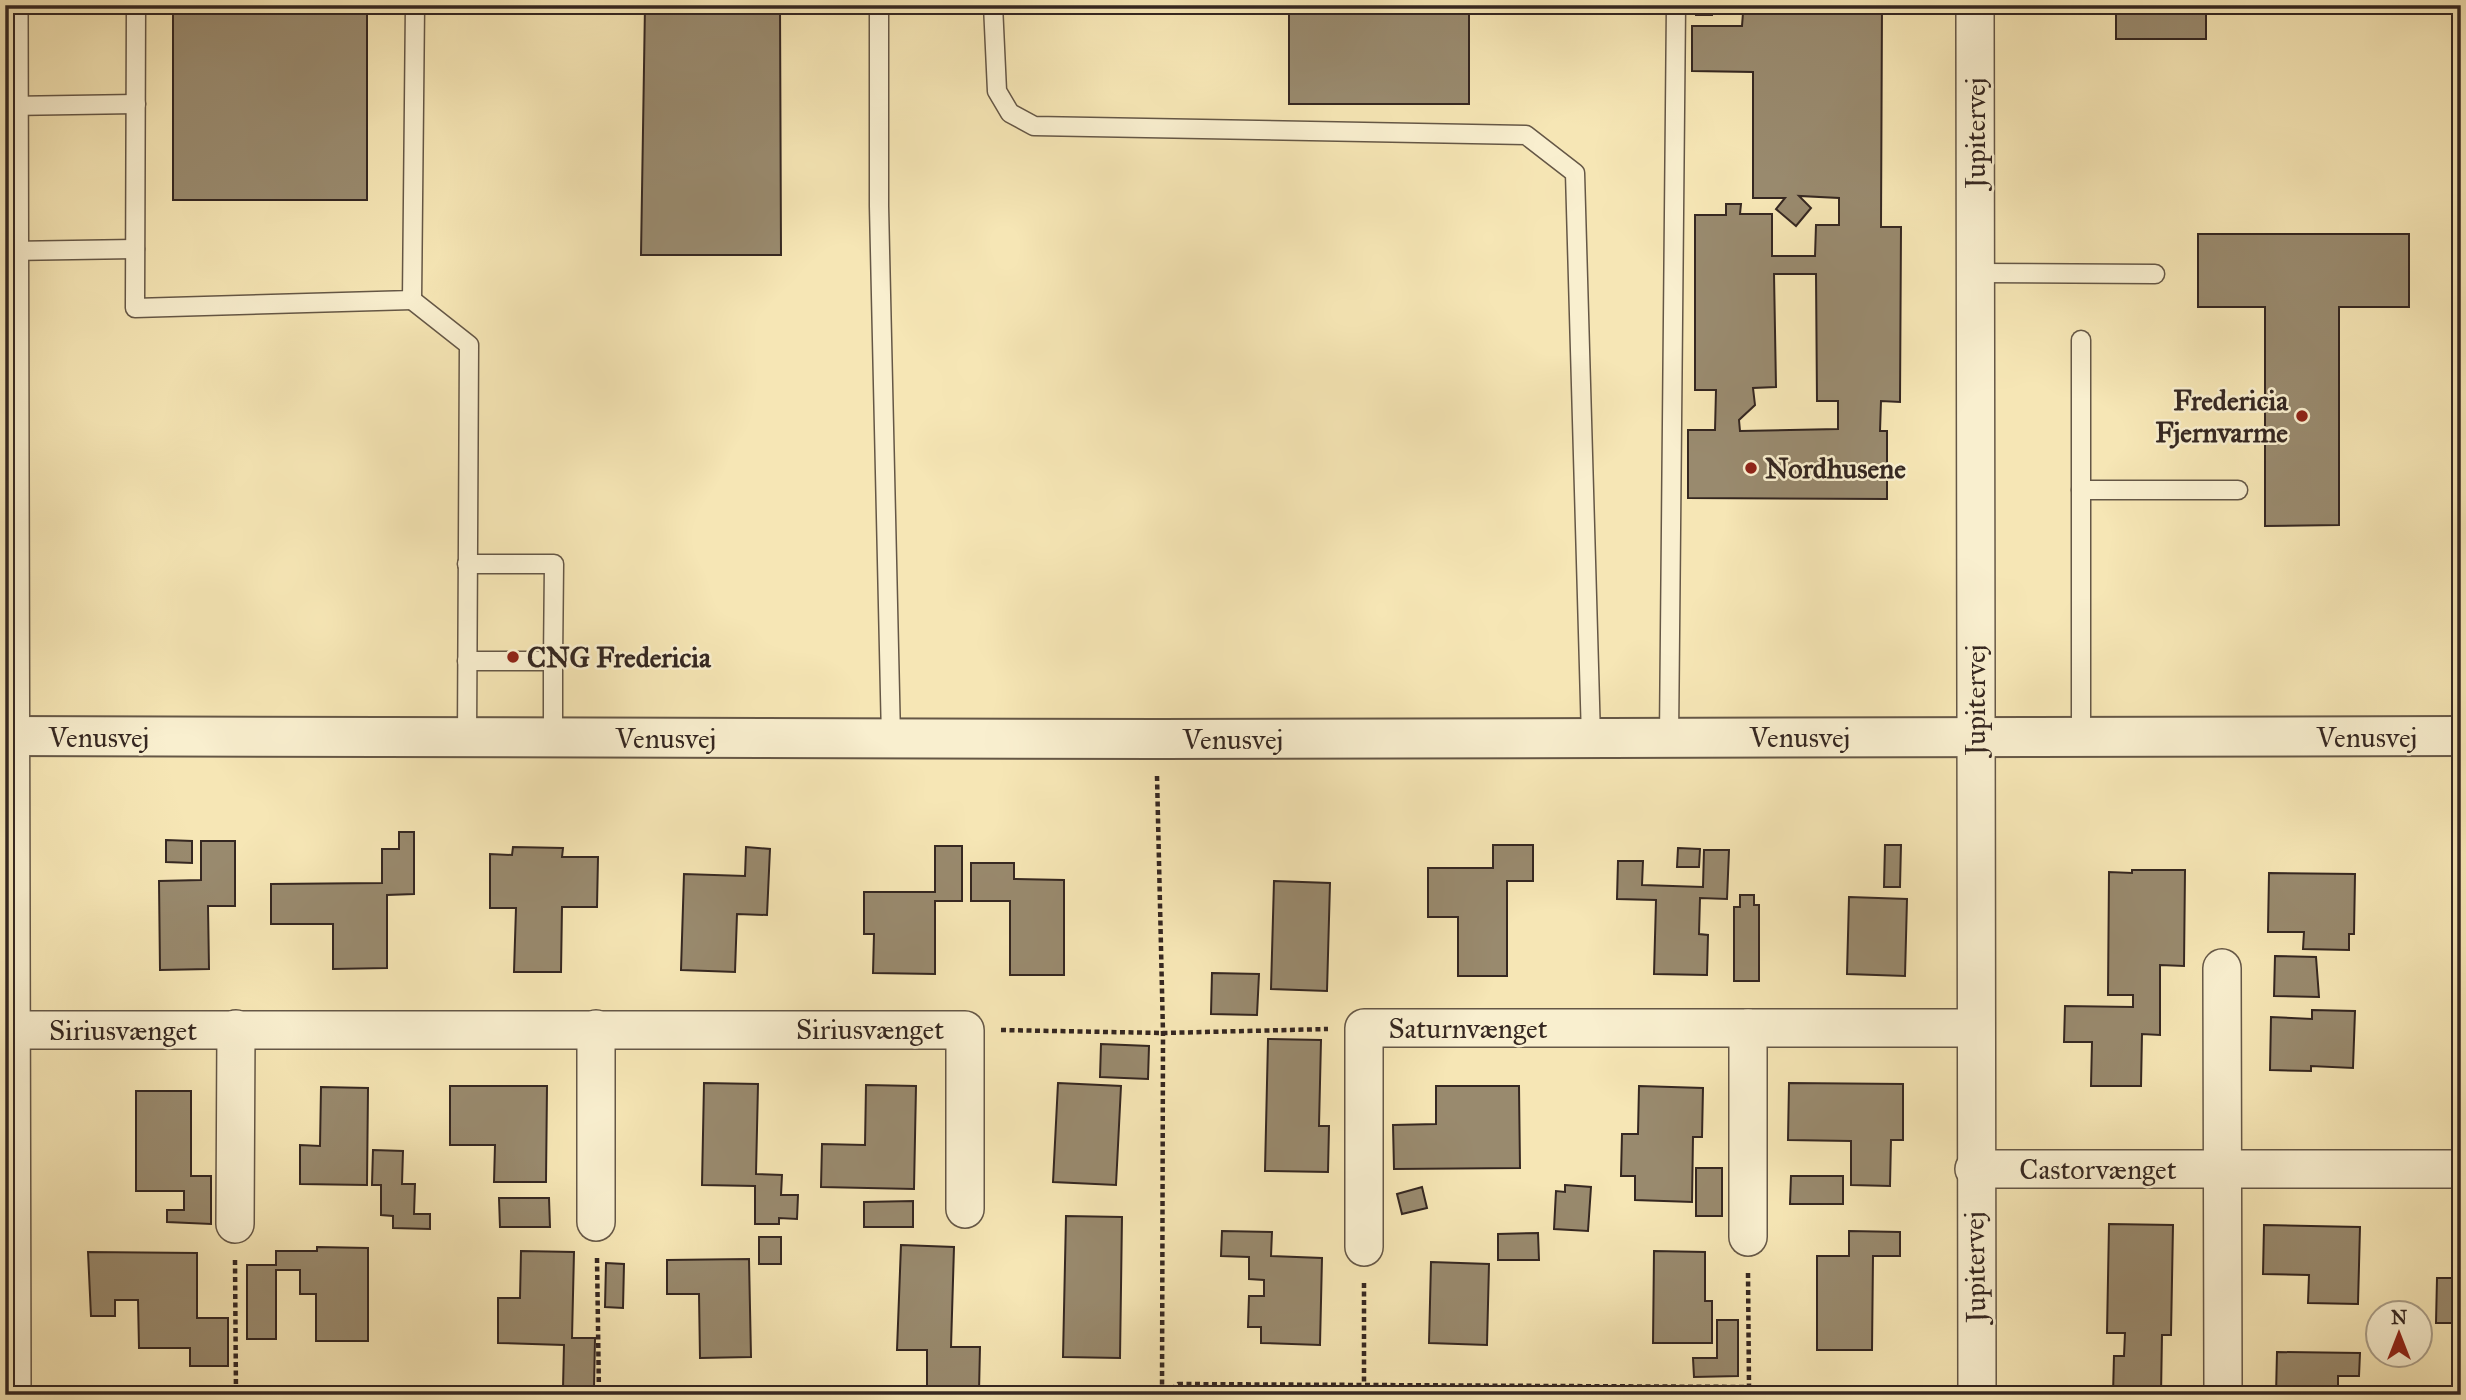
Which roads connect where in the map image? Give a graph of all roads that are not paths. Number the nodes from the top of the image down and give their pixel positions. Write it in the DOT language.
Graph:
graph roads {
  1 [pos="9,5"];
  2 [pos="136,5"];
  3 [pos="415,5"];
  4 [pos="879,5"];
  5 [pos="993,5"];
  6 [pos="1676,5"];
  7 [pos="1975,5"];
  8 [pos="136,104"];
  9 [pos="9,106"];
  10 [pos="135,249"];
  11 [pos="10,251"];
  12 [pos="1975,273"];
  13 [pos="2155,274"];
  14 [pos="412,300"];
  15 [pos="2081,340"];
  16 [pos="2081,490"];
  17 [pos="2238,490"];
  18 [pos="467,564"];
  19 [pos="467,661"];
  20 [pos="553,661"];
  21 [pos="8,736"];
  22 [pos="2461,736"];
  23 [pos="467,738"];
  24 [pos="553,738"];
  25 [pos="891,738"];
  26 [pos="1591,738"];
  27 [pos="1669,738"];
  28 [pos="1975,738"];
  29 [pos="2081,738"];
  30 [pos="2222,968"];
  31 [pos="1748,1028"];
  32 [pos="1976,1028"];
  33 [pos="236,1029"];
  34 [pos="596,1029"];
  35 [pos="11,1030"];
  36 [pos="1974,1169"];
  37 [pos="2223,1169"];
  38 [pos="2461,1169"];
  39 [pos="8,1198"];
  40 [pos="965,1209"];
  41 [pos="596,1222"];
  42 [pos="235,1224"];
  43 [pos="1748,1237"];
  44 [pos="1364,1247"];
  45 [pos="2223,1389"];
  46 [pos="12,1395"];
  47 [pos="1977,1395"];
  1 -- 9 [label="street"];
  2 -- 8 [label="lane"];
  3 -- 14 [label="lane"];
  4 -- 25 [label="lane"];
  5 -- 26 [label="lane"];
  6 -- 27 [label="lane"];
  7 -- 12 [label="street, Jupitervej"];
  8 -- 9 [label="lane"];
  8 -- 10 [label="lane"];
  9 -- 11 [label="street"];
  10 -- 11 [label="lane"];
  10 -- 14 [label="lane"];
  11 -- 21 [label="street"];
  12 -- 13 [label="lane"];
  12 -- 28 [label="street, Jupitervej"];
  14 -- 18 [label="lane"];
  15 -- 16 [label="lane"];
  16 -- 17 [label="lane"];
  16 -- 29 [label="lane"];
  18 -- 19 [label="lane"];
  18 -- 20 [label="lane"];
  19 -- 20 [label="lane"];
  19 -- 23 [label="lane"];
  20 -- 24 [label="lane"];
  21 -- 23 [label="street, Venusvej"];
  21 -- 35 [label="street"];
  22 -- 29 [label="street, Venusvej"];
  23 -- 24 [label="street, Venusvej"];
  24 -- 25 [label="street, Venusvej"];
  25 -- 26 [label="street, Venusvej"];
  26 -- 27 [label="street, Venusvej"];
  27 -- 28 [label="street, Venusvej"];
  28 -- 29 [label="street, Venusvej"];
  28 -- 32 [label="street, Jupitervej"];
  30 -- 37 [label="street"];
  31 -- 32 [label="street, Saturnvænget"];
  31 -- 43 [label="street"];
  31 -- 44 [label="street, Saturnvænget"];
  32 -- 36 [label="street, Jupitervej"];
  33 -- 34 [label="street, Siriusvænget"];
  33 -- 35 [label="street, Siriusvænget"];
  33 -- 42 [label="street, Siriusvænget"];
  34 -- 40 [label="street, Siriusvænget"];
  34 -- 41 [label="street"];
  35 -- 39 [label="street"];
  36 -- 37 [label="street, Castorvænget"];
  36 -- 47 [label="street, Jupitervej"];
  37 -- 38 [label="street, Castorvænget"];
  37 -- 45 [label="street"];
  39 -- 46 [label="street"];
}
